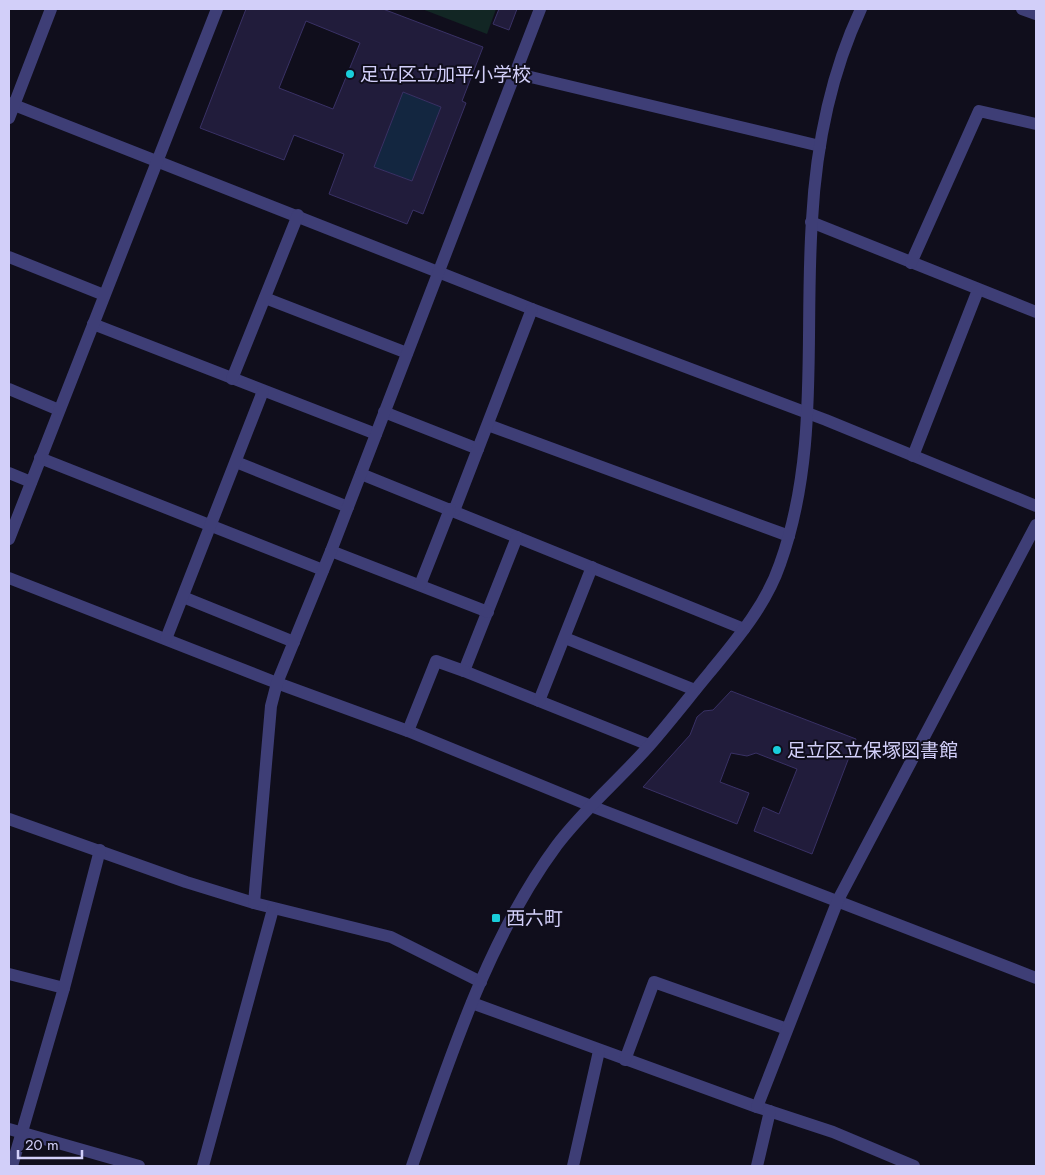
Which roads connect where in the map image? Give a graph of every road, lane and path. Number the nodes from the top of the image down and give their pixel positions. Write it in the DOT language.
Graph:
graph roads {
  1 [pos="51,9"];
  2 [pos="217,9"];
  3 [pos="540,9"];
  4 [pos="861,9"];
  5 [pos="1022,9"];
  6 [pos="1036,14"];
  7 [pos="514,73"];
  8 [pos="11,104"];
  9 [pos="9,118"];
  10 [pos="1036,124"];
  11 [pos="820,146"];
  12 [pos="156,161"];
  13 [pos="298,215"];
  14 [pos="811,222"];
  15 [pos="9,257"];
  16 [pos="911,263"];
  17 [pos="435,271"];
  18 [pos="978,290"];
  19 [pos="104,295"];
  20 [pos="265,298"];
  21 [pos="532,309"];
  22 [pos="1036,312"];
  23 [pos="93,324"];
  24 [pos="407,353"];
  25 [pos="232,379"];
  26 [pos="9,390"];
  27 [pos="263,392"];
  28 [pos="59,410"];
  29 [pos="384,412"];
  30 [pos="808,413"];
  31 [pos="488,425"];
  32 [pos="376,434"];
  33 [pos="478,449"];
  34 [pos="913,456"];
  35 [pos="40,458"];
  36 [pos="236,462"];
  37 [pos="9,473"];
  38 [pos="361,474"];
  39 [pos="31,482"];
  40 [pos="348,506"];
  41 [pos="1036,506"];
  42 [pos="452,510"];
  43 [pos="210,525"];
  44 [pos="1036,525"];
  45 [pos="789,536"];
  46 [pos="517,537"];
  47 [pos="9,539"];
  48 [pos="331,551"];
  49 [pos="592,567"];
  50 [pos="323,570"];
  51 [pos="9,578"];
  52 [pos="420,585"];
  53 [pos="183,597"];
  54 [pos="488,612"];
  55 [pos="744,629"];
  56 [pos="565,638"];
  57 [pos="166,639"];
  58 [pos="294,642"];
  59 [pos="464,672"];
  60 [pos="277,683"];
  61 [pos="695,690"];
  62 [pos="540,701"];
  63 [pos="408,731"];
  64 [pos="649,745"];
  65 [pos="591,806"];
  66 [pos="9,819"];
  67 [pos="100,850"];
  68 [pos="838,900"];
  69 [pos="254,903"];
  70 [pos="273,909"];
  71 [pos="9,974"];
  72 [pos="1036,978"];
  73 [pos="481,982"];
  74 [pos="64,988"];
  75 [pos="472,1004"];
  76 [pos="787,1029"];
  77 [pos="599,1051"];
  78 [pos="625,1060"];
  79 [pos="757,1107"];
  80 [pos="770,1111"];
  81 [pos="9,1129"];
  82 [pos="22,1133"];
  83 [pos="12,1166"];
  84 [pos="139,1166"];
  85 [pos="203,1166"];
  86 [pos="412,1166"];
  87 [pos="573,1166"];
  88 [pos="757,1166"];
  89 [pos="914,1166"];
  1 -- 8 [label="street"];
  2 -- 12 [label="street"];
  3 -- 7 [label="street"];
  4 -- 11 [label="street"];
  5 -- 6 [label="street"];
  7 -- 11 [label="street"];
  7 -- 17 [label="street"];
  8 -- 9 [label="street"];
  8 -- 12 [label="street"];
  10 -- 16 [label="street"];
  11 -- 14 [label="street"];
  12 -- 13 [label="street"];
  12 -- 19 [label="street"];
  13 -- 17 [label="street"];
  13 -- 20 [label="street"];
  14 -- 16 [label="street"];
  14 -- 30 [label="street"];
  15 -- 19 [label="street"];
  16 -- 18 [label="street"];
  17 -- 21 [label="street"];
  17 -- 24 [label="street"];
  18 -- 22 [label="street"];
  18 -- 34 [label="street"];
  19 -- 23 [label="street"];
  20 -- 24 [label="street"];
  20 -- 25 [label="street"];
  21 -- 30 [label="street"];
  21 -- 31 [label="street"];
  23 -- 25 [label="street"];
  23 -- 28 [label="street"];
  24 -- 29 [label="street"];
  25 -- 27 [label="street"];
  26 -- 28 [label="street"];
  27 -- 32 [label="street"];
  27 -- 36 [label="street"];
  28 -- 35 [label="street"];
  29 -- 32 [label="street"];
  29 -- 33 [label="street"];
  30 -- 34 [label="street"];
  30 -- 45 [label="street"];
  31 -- 33 [label="street"];
  31 -- 45 [label="street"];
  32 -- 38 [label="street"];
  33 -- 42 [label="street"];
  34 -- 41 [label="street"];
  35 -- 39 [label="street"];
  35 -- 43 [label="street"];
  36 -- 40 [label="street"];
  36 -- 43 [label="street"];
  37 -- 39 [label="street"];
  38 -- 40 [label="street"];
  38 -- 42 [label="street"];
  39 -- 47 [label="street"];
  40 -- 48 [label="street"];
  42 -- 46 [label="street"];
  42 -- 52 [label="street"];
  43 -- 50 [label="street"];
  43 -- 53 [label="street"];
  44 -- 68 [label="street"];
  45 -- 55 [label="street"];
  46 -- 49 [label="street"];
  46 -- 54 [label="street"];
  48 -- 50 [label="street"];
  48 -- 52 [label="street"];
  49 -- 55 [label="street"];
  49 -- 56 [label="street"];
  50 -- 58 [label="street"];
  51 -- 57 [label="street"];
  52 -- 54 [label="street"];
  53 -- 57 [label="street"];
  53 -- 58 [label="street"];
  54 -- 59 [label="street"];
  55 -- 61 [label="street"];
  56 -- 61 [label="street"];
  56 -- 62 [label="street"];
  57 -- 60 [label="street"];
  58 -- 60 [label="street"];
  59 -- 62 [label="street"];
  59 -- 63 [label="street"];
  60 -- 63 [label="street"];
  60 -- 69 [label="street"];
  61 -- 64 [label="street"];
  62 -- 64 [label="street"];
  63 -- 65 [label="street"];
  64 -- 65 [label="street"];
  65 -- 68 [label="street"];
  65 -- 73 [label="street"];
  66 -- 67 [label="street"];
  67 -- 69 [label="street"];
  67 -- 74 [label="street"];
  68 -- 72 [label="street"];
  68 -- 76 [label="street"];
  69 -- 70 [label="street"];
  70 -- 73 [label="street"];
  70 -- 85 [label="street"];
  71 -- 74 [label="street"];
  73 -- 75 [label="street"];
  74 -- 82 [label="street"];
  75 -- 77 [label="street"];
  75 -- 86 [label="street"];
  76 -- 78 [label="street"];
  76 -- 79 [label="street"];
  77 -- 78 [label="street"];
  77 -- 87 [label="street"];
  78 -- 79 [label="street"];
  79 -- 80 [label="street"];
  80 -- 88 [label="street"];
  80 -- 89 [label="street"];
  81 -- 82 [label="street"];
  82 -- 83 [label="street"];
  82 -- 84 [label="street"];
}
